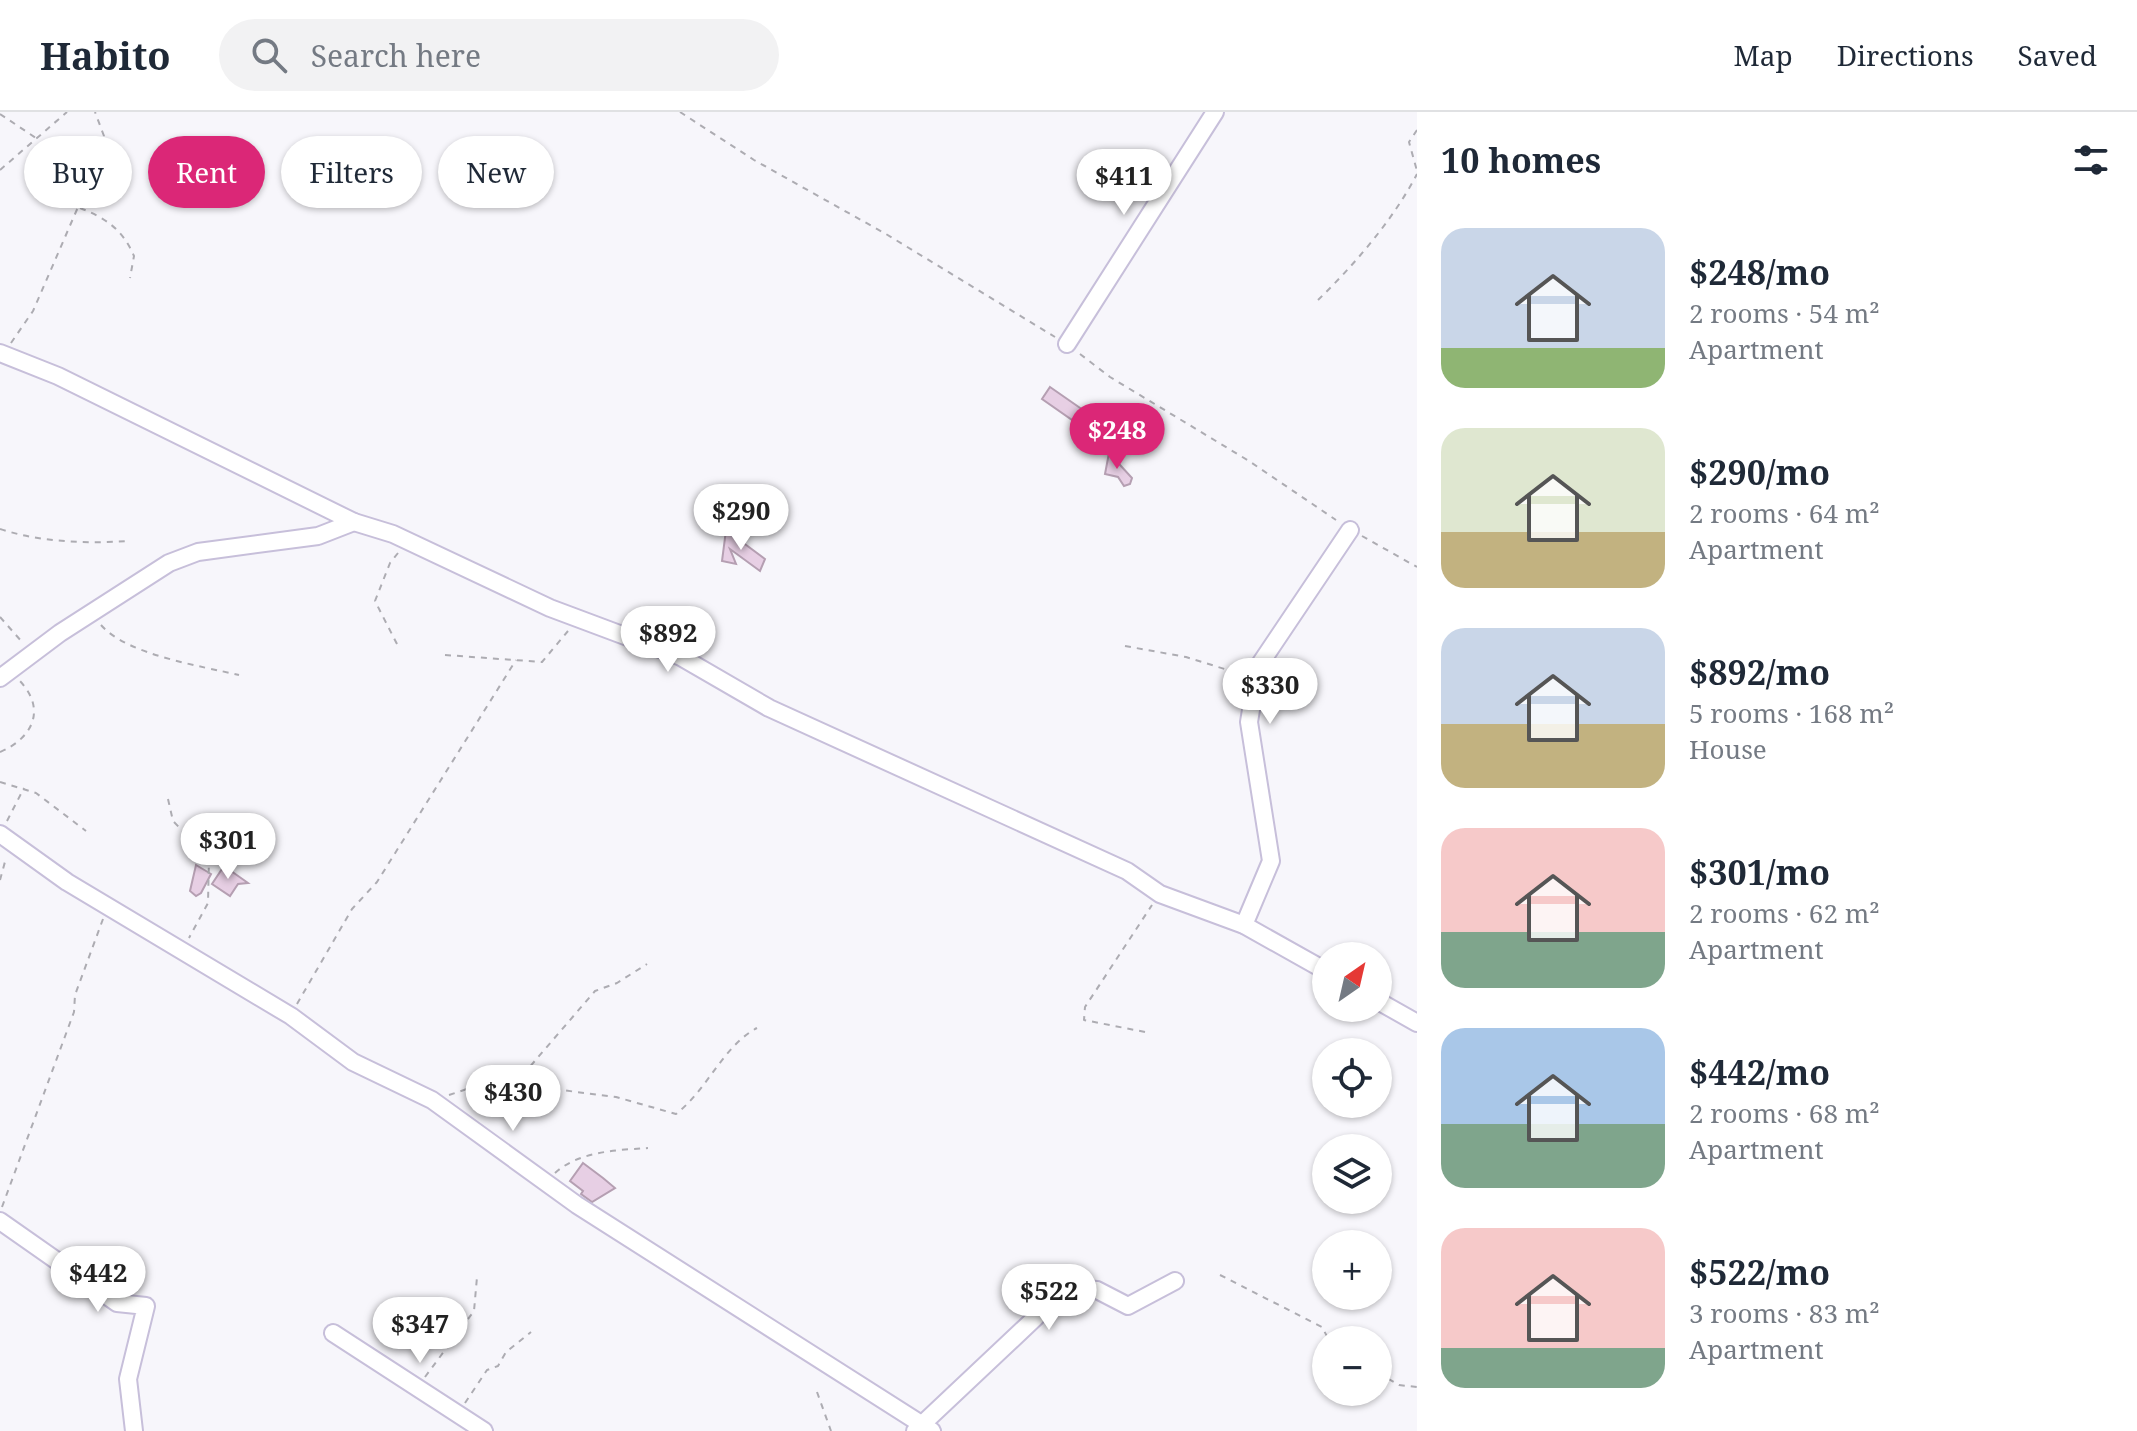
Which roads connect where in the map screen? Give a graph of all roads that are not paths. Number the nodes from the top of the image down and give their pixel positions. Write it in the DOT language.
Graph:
graph roads {
  1 [pos="1215,112"];
  2 [pos="1067,344"];
  3 [pos="1,355"];
  4 [pos="354,522"];
  5 [pos="1350,530"];
  6 [pos="5,674"];
  7 [pos="3,835"];
  8 [pos="1244,925"];
  9 [pos="1312,963"];
  10 [pos="1392,1009"];
  11 [pos="1417,1023"];
  12 [pos="0,1221"];
  13 [pos="1175,1281"];
  14 [pos="333,1333"];
  15 [pos="923,1429"];
  16 [pos="134,1431"];
  17 [pos="484,1431"];
  1 -- 2 [label="street"];
  3 -- 4 [label="street"];
  4 -- 6 [label="street"];
  4 -- 8 [label="street"];
  5 -- 8 [label="street"];
  7 -- 15 [label="street"];
  8 -- 9 [label="street"];
  10 -- 11 [label="street"];
  12 -- 16 [label="street"];
  13 -- 15 [label="street"];
  14 -- 17 [label="street"];
}
